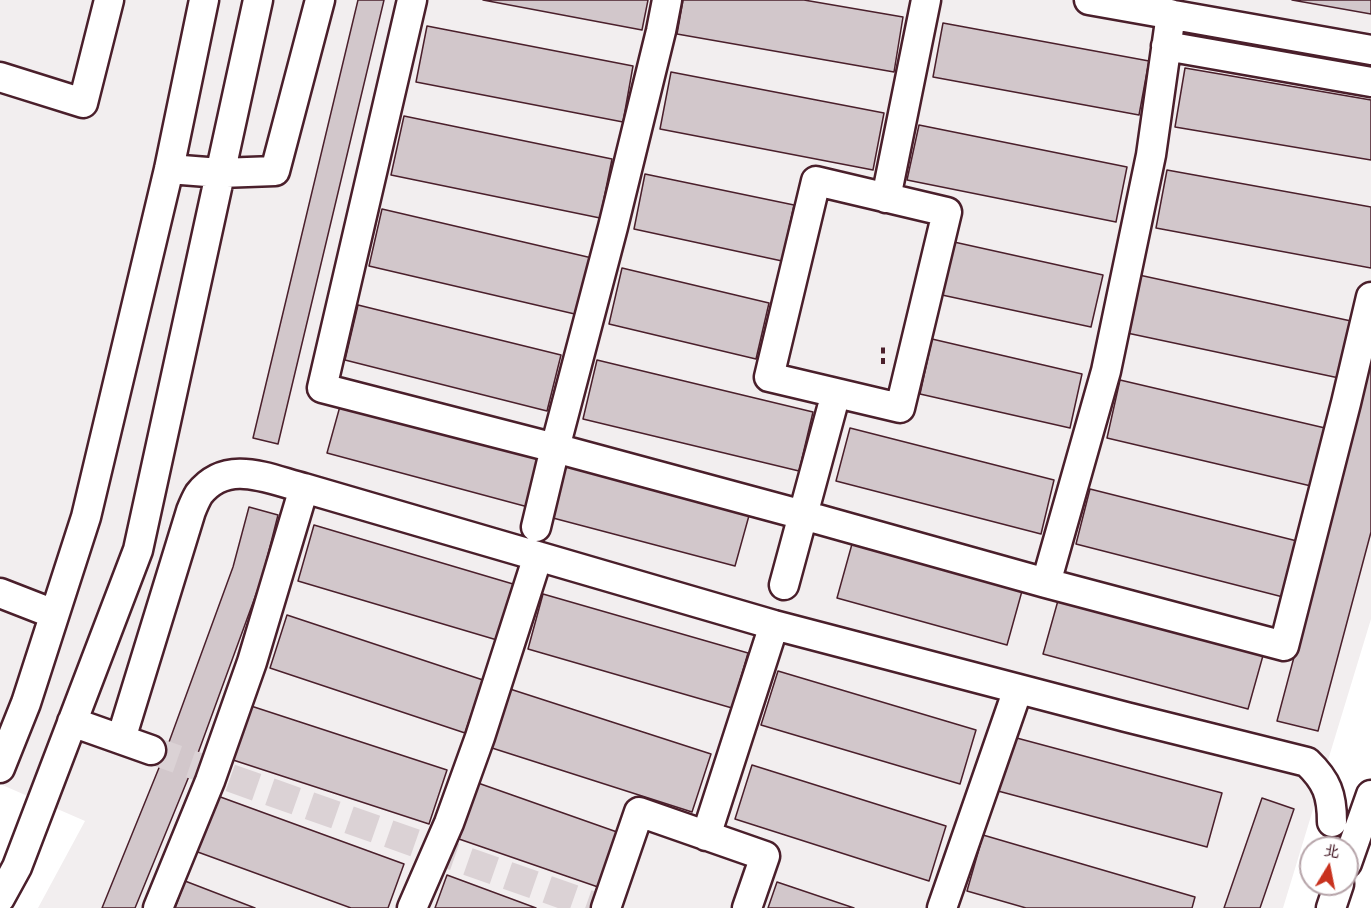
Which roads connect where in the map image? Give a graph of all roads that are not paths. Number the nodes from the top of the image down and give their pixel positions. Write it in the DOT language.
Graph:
graph roads {
  1 [pos="109,0"];
  2 [pos="204,0"];
  3 [pos="258,0"];
  4 [pos="320,0"];
  5 [pos="412,0"];
  6 [pos="667,0"];
  7 [pos="926,0"];
  8 [pos="1089,0"];
  9 [pos="1171,14"];
  10 [pos="1167,46"];
  11 [pos="1371,50"];
  12 [pos="0,76"];
  13 [pos="1371,82"];
  14 [pos="169,169"];
  15 [pos="220,173"];
  16 [pos="886,198"];
  17 [pos="1371,297"];
  18 [pos="836,393"];
  19 [pos="555,448"];
  20 [pos="304,488"];
  21 [pos="803,515"];
  22 [pos="536,527"];
  23 [pos="538,556"];
  24 [pos="1046,583"];
  25 [pos="784,585"];
  26 [pos="0,593"];
  27 [pos="54,614"];
  28 [pos="774,625"];
  29 [pos="1018,689"];
  30 [pos="72,722"];
  31 [pos="121,739"];
  32 [pos="151,750"];
  33 [pos="0,768"];
  34 [pos="1371,795"];
  35 [pos="1332,822"];
  36 [pos="706,836"];
  37 [pos="1356,836"];
  38 [pos="0,898"];
  39 [pos="158,908"];
  40 [pos="412,908"];
  41 [pos="606,908"];
  42 [pos="747,908"];
  43 [pos="942,908"];
  1 -- 12 [label="street"];
  2 -- 14 [label="street"];
  3 -- 15 [label="street"];
  4 -- 15 [label="street"];
  5 -- 19 [label="street"];
  6 -- 19 [label="street"];
  7 -- 16 [label="street"];
  8 -- 9 [label="street"];
  9 -- 10 [label="street"];
  9 -- 11 [label="street"];
  10 -- 13 [label="street"];
  10 -- 24 [label="street"];
  14 -- 15 [label="street"];
  14 -- 27 [label="street"];
  15 -- 30 [label="street"];
  16 -- 18 [label="street"];
  16 -- 18 [label="street"];
  17 -- 24 [label="street"];
  18 -- 21 [label="street"];
  19 -- 21 [label="street"];
  19 -- 22 [label="street"];
  20 -- 23 [label="street"];
  20 -- 31 [label="street"];
  20 -- 39 [label="street"];
  21 -- 24 [label="street"];
  21 -- 25 [label="street"];
  23 -- 28 [label="street"];
  23 -- 40 [label="street"];
  26 -- 27 [label="street"];
  27 -- 33 [label="street"];
  28 -- 29 [label="street"];
  28 -- 36 [label="street"];
  29 -- 35 [label="street"];
  29 -- 43 [label="street"];
  30 -- 31 [label="street"];
  30 -- 38 [label="street"];
  31 -- 32 [label="street"];
  34 -- 37 [label="street"];
  36 -- 41 [label="street"];
  36 -- 42 [label="street"];
}
